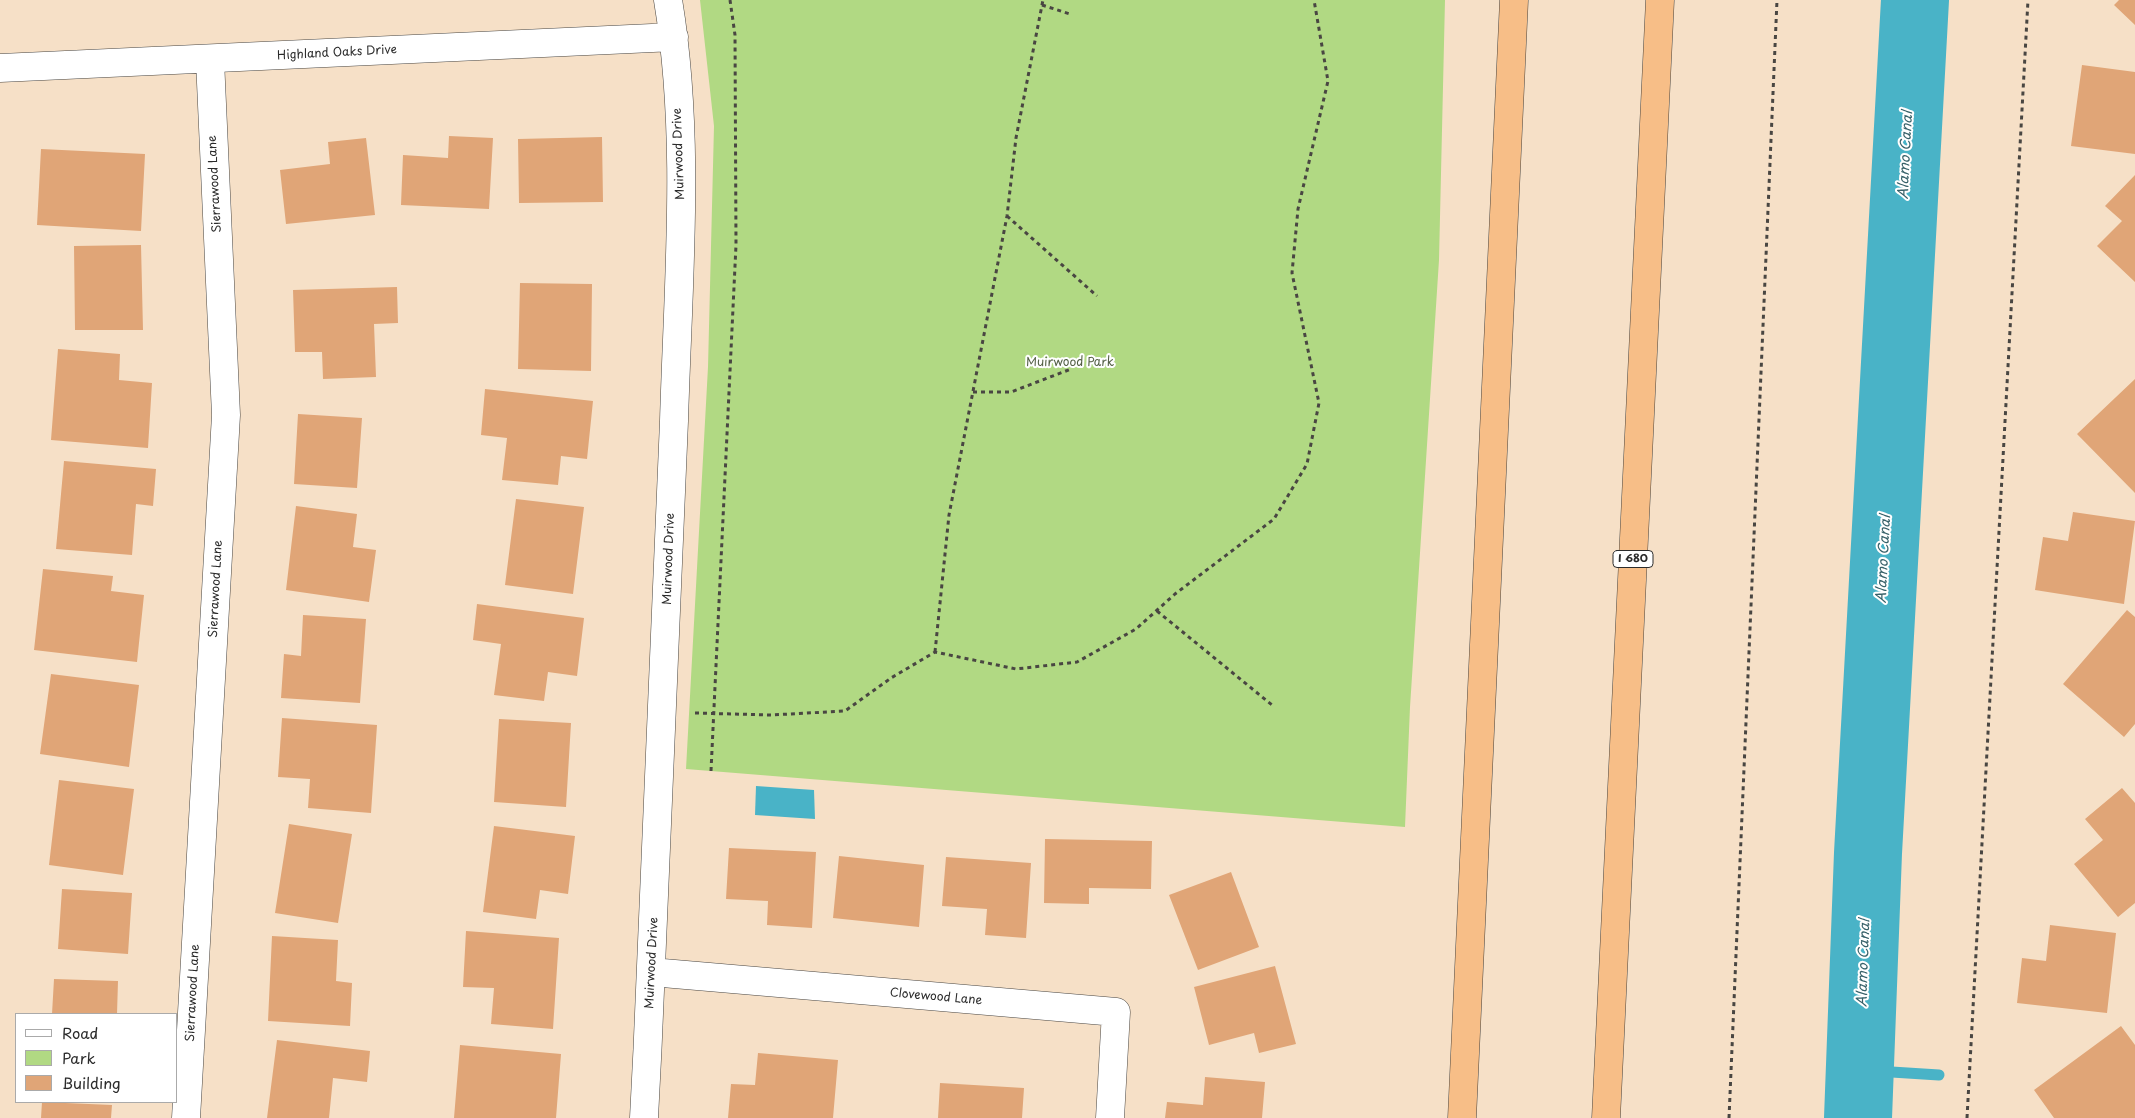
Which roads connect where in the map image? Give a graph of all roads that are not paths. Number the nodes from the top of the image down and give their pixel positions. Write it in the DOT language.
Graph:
graph roads {
  1 [pos="668,0"];
  2 [pos="1514,0"];
  3 [pos="1660,0"];
  4 [pos="674,37"];
  5 [pos="210,60"];
  6 [pos="0,68"];
  7 [pos="651,972"];
  8 [pos="186,1118"];
  9 [pos="644,1118"];
  10 [pos="1110,1118"];
  11 [pos="1462,1118"];
  12 [pos="1606,1118"];
  1 -- 4 [label="street, Muirwood Drive"];
  2 -- 11 [label="highway"];
  3 -- 12 [label="highway, I 680"];
  4 -- 5 [label="street, Highland Oaks Drive"];
  4 -- 7 [label="street, Muirwood Drive"];
  5 -- 6 [label="street, Highland Oaks Drive"];
  5 -- 8 [label="street, Sierrawood Lane"];
  7 -- 9 [label="street, Muirwood Drive"];
  7 -- 10 [label="street, Clovewood Lane"];
}
